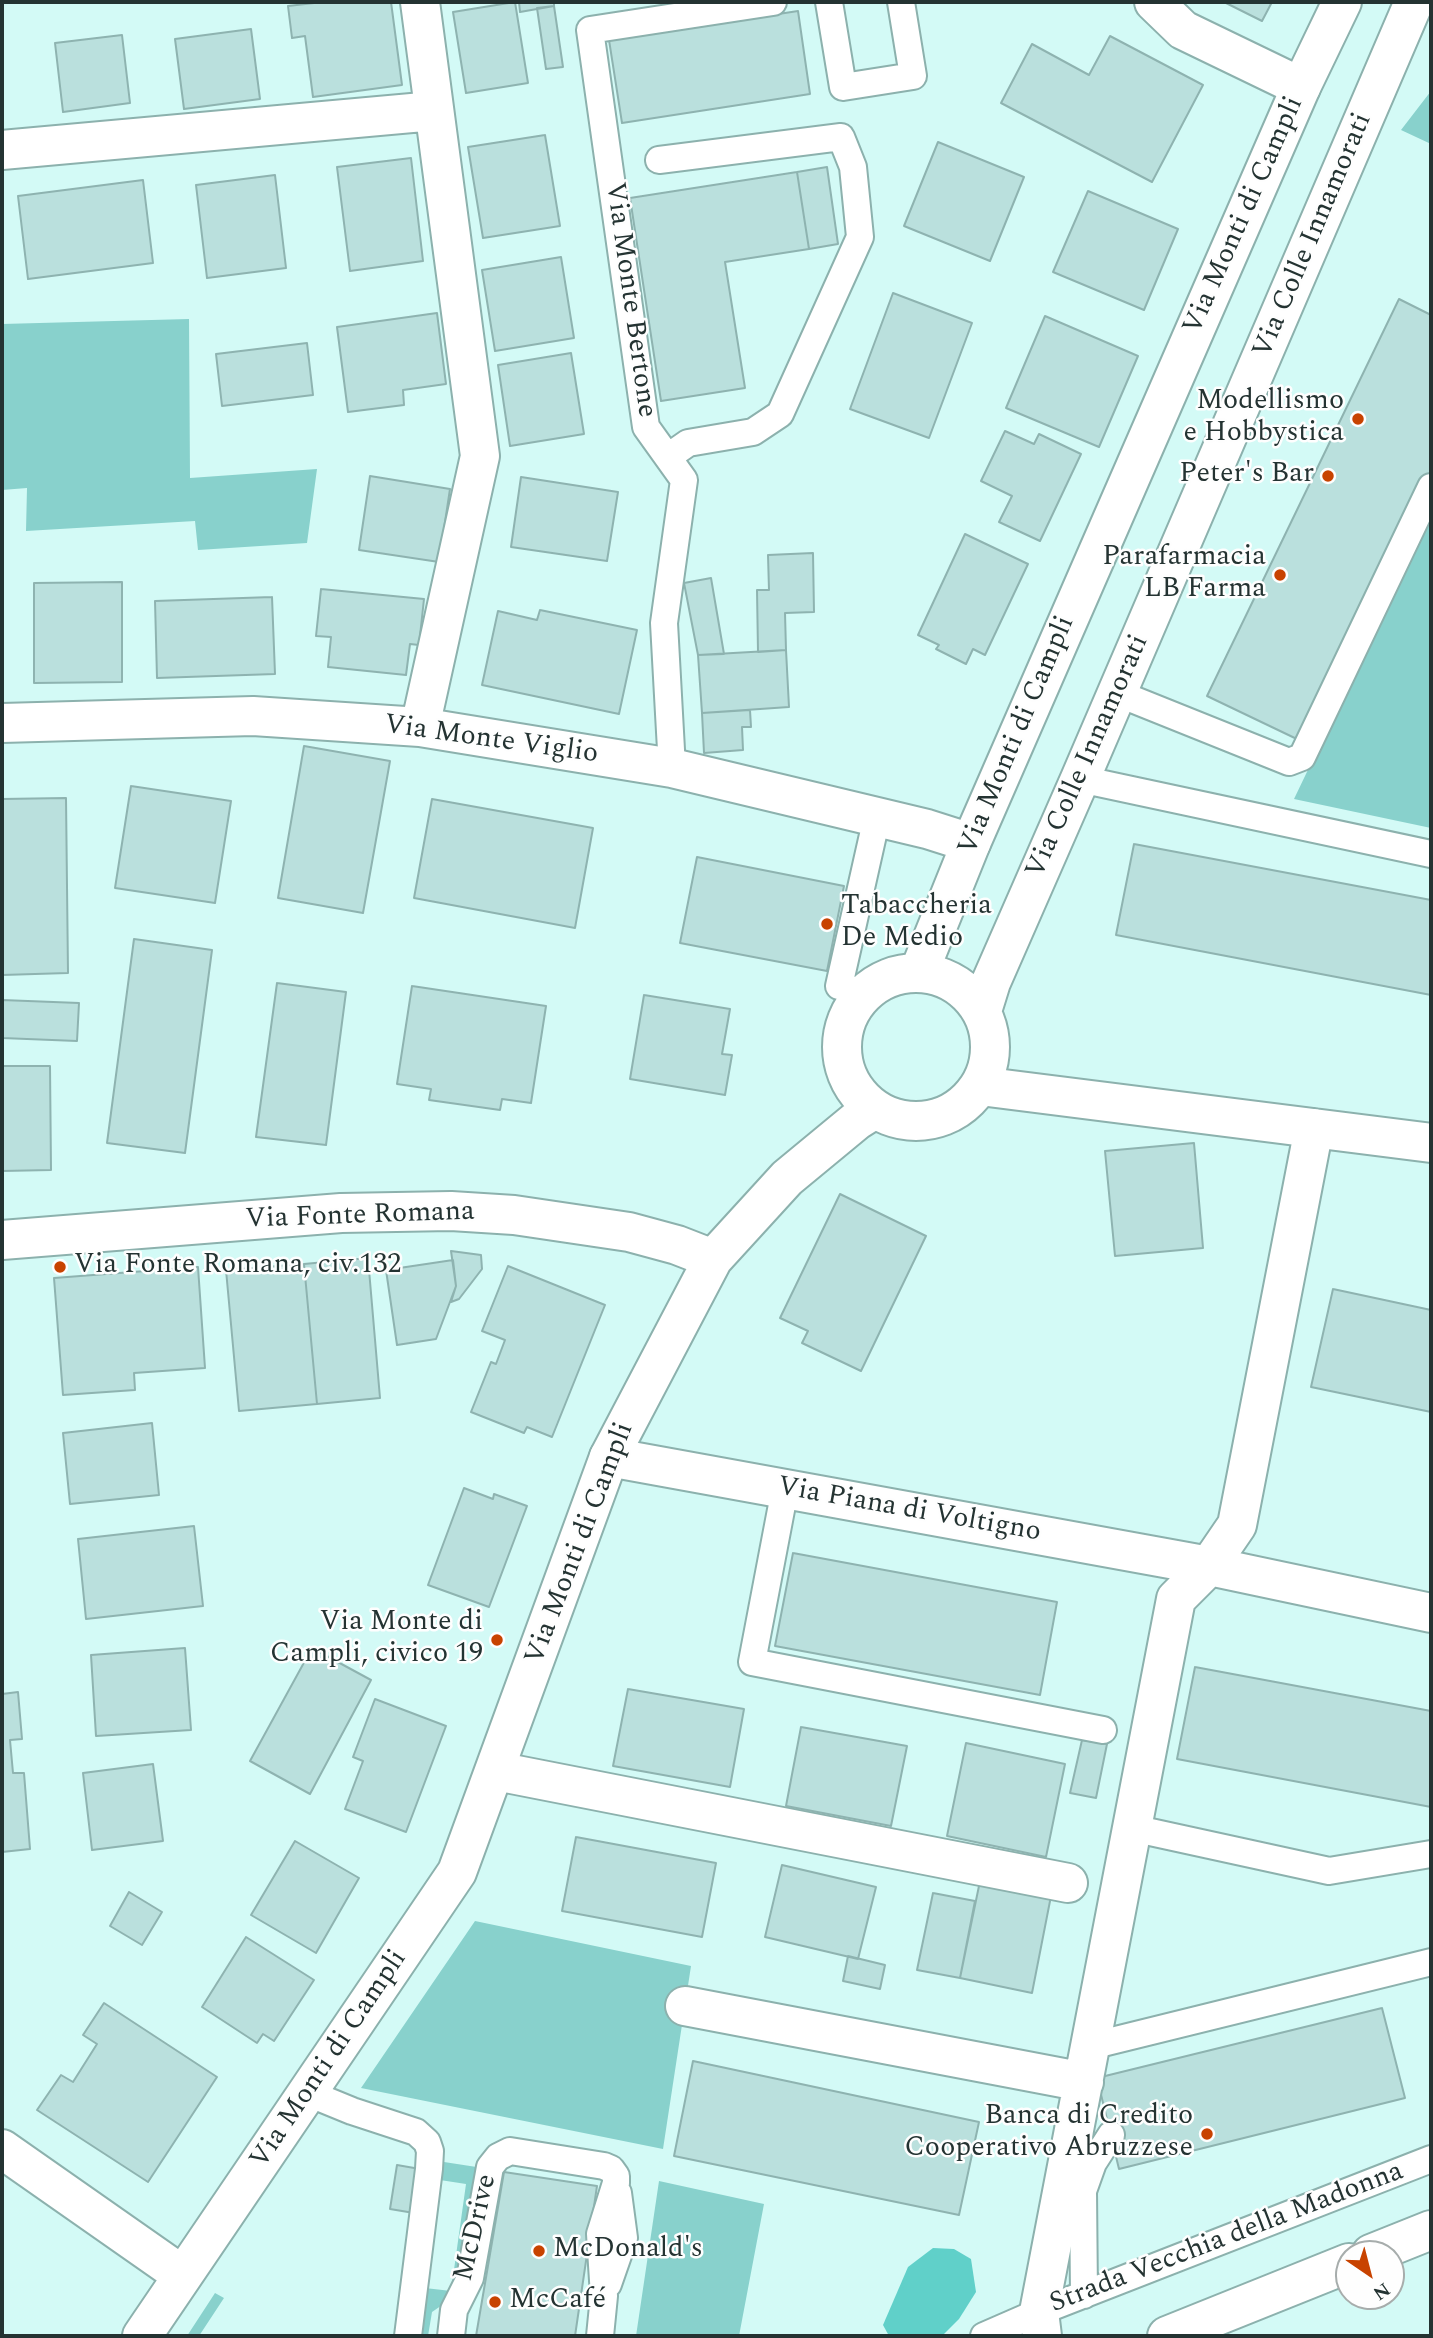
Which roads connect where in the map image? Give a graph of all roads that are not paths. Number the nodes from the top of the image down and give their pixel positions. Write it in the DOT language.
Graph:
graph roads {
  1 [pos="420,2"];
  2 [pos="773,2"];
  3 [pos="830,2"];
  4 [pos="901,2"];
  5 [pos="1154,2"];
  6 [pos="1342,2"];
  7 [pos="1415,2"];
  8 [pos="1301,87"];
  9 [pos="434,111"];
  10 [pos="2,150"];
  11 [pos="659,160"];
  12 [pos="668,457"];
  13 [pos="1431,487"];
  14 [pos="1117,694"];
  15 [pos="2,723"];
  16 [pos="420,727"];
  17 [pos="672,768"];
  18 [pos="1080,779"];
  19 [pos="877,817"];
  20 [pos="971,843"];
  21 [pos="1431,854"];
  22 [pos="919,972"];
  23 [pos="865,993"];
  24 [pos="982,1011"];
  25 [pos="980,1086"];
  26 [pos="875,1109"];
  27 [pos="1314,1128"];
  28 [pos="1431,1143"];
  29 [pos="2,1240"];
  30 [pos="713,1259"];
  31 [pos="609,1457"];
  32 [pos="785,1489"];
  33 [pos="1209,1566"];
  34 [pos="1431,1613"];
  35 [pos="1103,1730"];
  36 [pos="496,1771"];
  37 [pos="1132,1828"];
  38 [pos="1431,1854"];
  39 [pos="1068,1883"];
  40 [pos="1431,1962"];
  41 [pos="685,2006"];
  42 [pos="1087,2064"];
  43 [pos="309,2093"];
  44 [pos="1111,2136"];
  45 [pos="2,2148"];
  46 [pos="1431,2159"];
  47 [pos="1431,2230"];
  48 [pos="1405,2240"];
  49 [pos="1335,2269"];
  50 [pos="182,2275"];
  51 [pos="1084,2295"];
  52 [pos="1041,2324"];
  53 [pos="142,2336"];
  54 [pos="408,2336"];
  55 [pos="451,2336"];
  56 [pos="600,2336"];
  57 [pos="984,2336"];
  58 [pos="1167,2336"];
  1 -- 9 [label="street"];
  2 -- 12 [label="lane, Via Monte Bertone"];
  3 -- 4 [label="lane"];
  5 -- 8 [label="street"];
  6 -- 8 [label="street, Via Monti di Campli"];
  7 -- 14 [label="street, Via Colle Innamorati"];
  8 -- 20 [label="street, Via Monti di Campli"];
  9 -- 10 [label="street"];
  9 -- 16 [label="street"];
  11 -- 12 [label="lane"];
  12 -- 17 [label="lane, Via Monte Bertone"];
  13 -- 14 [label="lane"];
  14 -- 18 [label="street, Via Colle Innamorati"];
  15 -- 16 [label="street, Via Monte Viglio"];
  16 -- 17 [label="street, Via Monte Viglio"];
  17 -- 19 [label="street, Via Monte Viglio"];
  18 -- 21 [label="lane"];
  18 -- 24 [label="street, Via Colle Innamorati"];
  19 -- 20 [label="street, Via Monte Viglio"];
  19 -- 23 [label="lane"];
  20 -- 22 [label="street, Via Monti di Campli"];
  22 -- 23 [label="street"];
  22 -- 24 [label="street"];
  23 -- 26 [label="street"];
  24 -- 25 [label="street"];
  25 -- 26 [label="street"];
  25 -- 27 [label="street"];
  26 -- 30 [label="street, Via Monti di Campli"];
  27 -- 28 [label="street"];
  27 -- 33 [label="street"];
  29 -- 30 [label="street, Via Fonte Romana"];
  30 -- 31 [label="street, Via Monti di Campli"];
  31 -- 32 [label="street, Via Piana di Voltigno"];
  31 -- 36 [label="street, Via Monti di Campli"];
  32 -- 33 [label="street, Via Piana di Voltigno"];
  32 -- 35 [label="lane"];
  33 -- 34 [label="street, Via Piana di Voltigno"];
  33 -- 37 [label="street"];
  36 -- 39 [label="street"];
  36 -- 43 [label="street, Via Monti di Campli"];
  37 -- 38 [label="lane"];
  37 -- 42 [label="street"];
  40 -- 42 [label="lane"];
  41 -- 42 [label="street"];
  42 -- 52 [label="street"];
  43 -- 50 [label="street, Via Monti di Campli"];
  43 -- 54 [label="lane"];
  44 -- 51 [label="lane"];
  45 -- 50 [label="street"];
  46 -- 51 [label="lane, Strada Vecchia della Madonna"];
  47 -- 48 [label="street"];
  49 -- 58 [label="street"];
  50 -- 53 [label="street, Via Monti di Campli"];
  51 -- 52 [label="lane, Strada Vecchia della Madonna"];
  52 -- 57 [label="lane, Strada Vecchia della Madonna"];
  55 -- 56 [label="lane, McDrive"];
}
